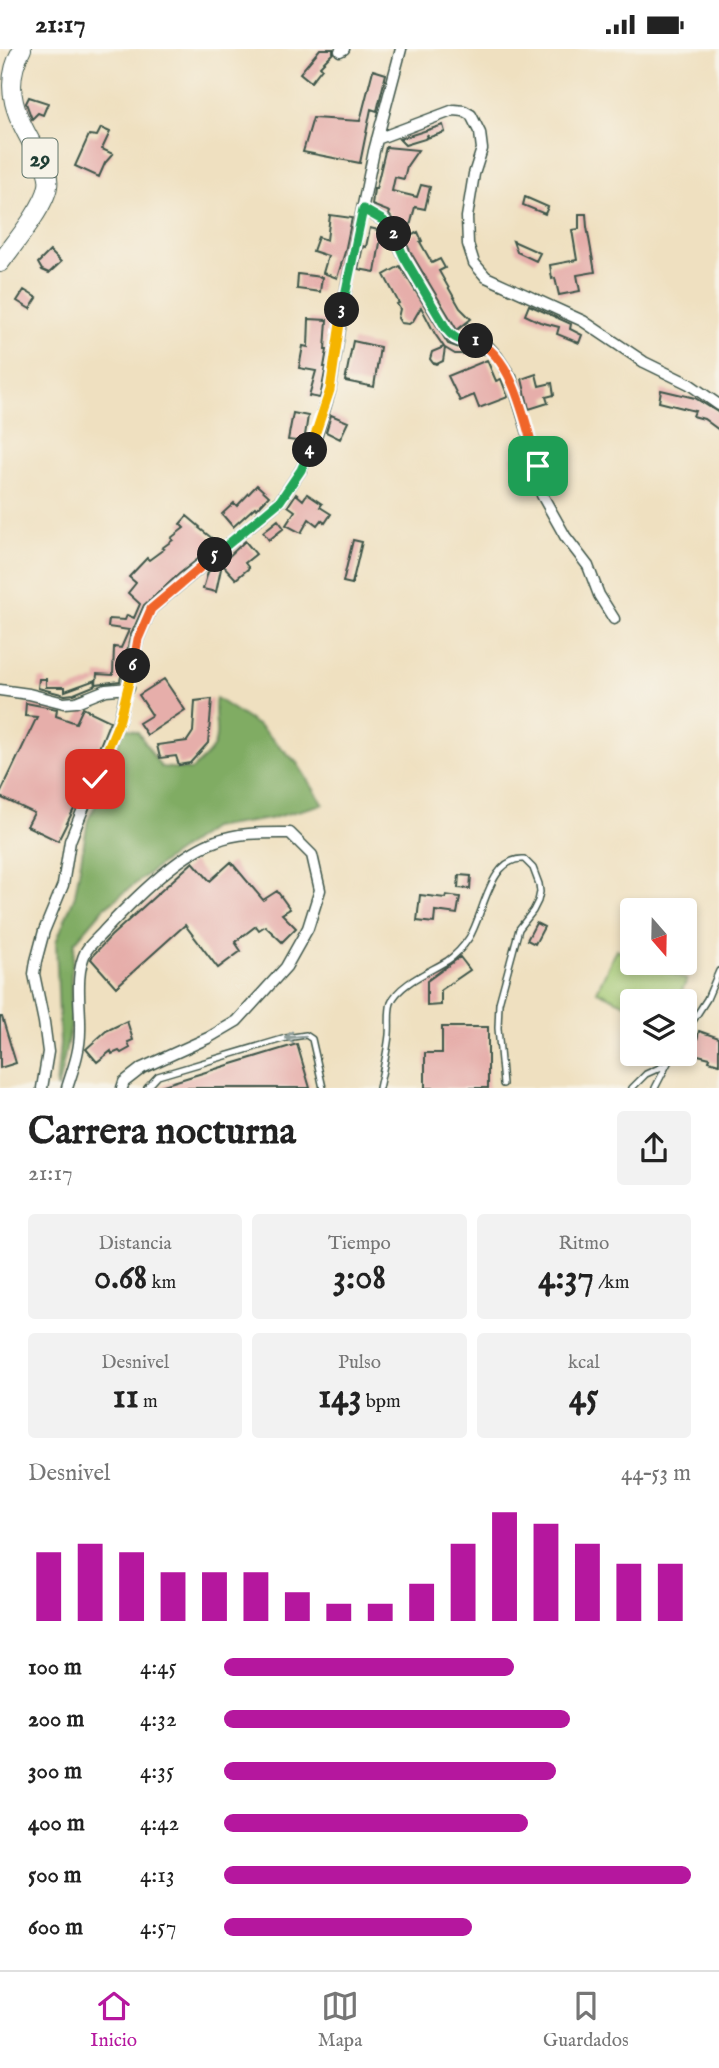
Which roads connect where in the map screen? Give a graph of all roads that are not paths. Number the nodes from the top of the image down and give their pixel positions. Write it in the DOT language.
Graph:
graph roads {
  1 [pos="22,49"];
  2 [pos="401,49"];
  3 [pos="377,139"];
  4 [pos="363,209"];
  5 [pos="0,263"];
  6 [pos="719,405"];
  7 [pos="614,619"];
  8 [pos="129,688"];
  9 [pos="0,690"];
  10 [pos="719,971"];
  11 [pos="697,1015"];
  12 [pos="664,1066"];
  13 [pos="666,1066"];
  14 [pos="503,1084"];
  15 [pos="42,1088"];
  16 [pos="67,1088"];
  17 [pos="122,1088"];
  18 [pos="147,1088"];
  19 [pos="323,1088"];
  20 [pos="379,1088"];
  21 [pos="632,1088"];
  22 [pos="655,1088"];
  1 -- 5 [label="main road, 29"];
  2 -- 3 [label="street"];
  3 -- 4 [label="street"];
  3 -- 6 [label="street"];
  4 -- 7 [label="street"];
  4 -- 8 [label="street"];
  8 -- 9 [label="street"];
  8 -- 15 [label="street"];
  10 -- 11 [label="lane"];
  12 -- 21 [label="lane"];
  13 -- 22 [label="lane"];
  14 -- 20 [label="lane"];
  16 -- 17 [label="street"];
  19 -- 18 [label="lane, one-way"];
}
